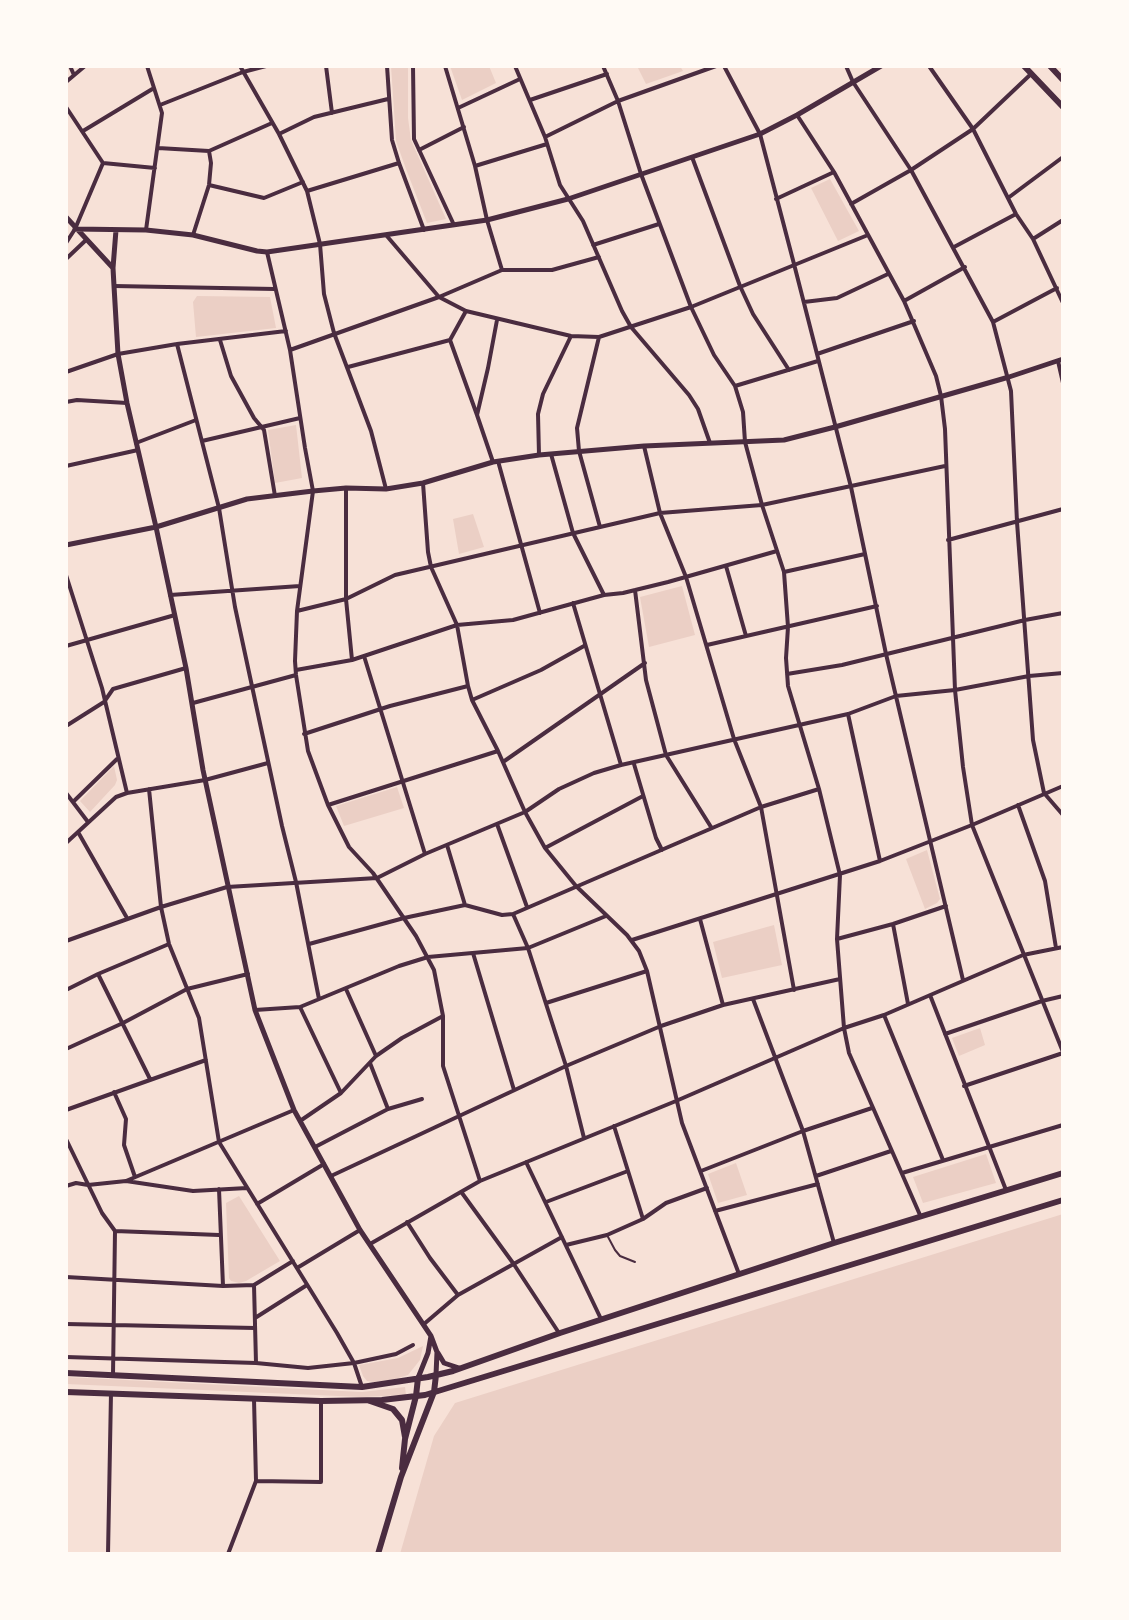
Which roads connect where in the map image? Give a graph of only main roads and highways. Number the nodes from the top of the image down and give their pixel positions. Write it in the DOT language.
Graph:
graph roads {
  1 [pos="1024,66"];
  2 [pos="1050,66"];
  3 [pos="1063,80"];
  4 [pos="1063,107"];
  5 [pos="1063,1173"];
  6 [pos="1063,1200"];
  7 [pos="66,1373"];
  8 [pos="436,1375"];
  9 [pos="418,1378"];
  10 [pos="66,1392"];
  11 [pos="434,1392"];
  12 [pos="416,1396"];
  13 [pos="366,1400"];
  14 [pos="405,1438"];
  15 [pos="401,1477"];
  16 [pos="378,1554"];
  1 -- 4 [label="main road"];
  2 -- 3 [label="main road"];
  5 -- 8 [label="main road"];
  6 -- 11 [label="main road"];
  7 -- 9 [label="main road"];
  8 -- 9 [label="main road"];
  8 -- 11 [label="main road"];
  9 -- 12 [label="main road"];
  10 -- 13 [label="main road"];
  11 -- 12 [label="main road"];
  11 -- 15 [label="main road"];
  12 -- 13 [label="main road"];
  12 -- 14 [label="main road"];
  13 -- 14 [label="main road"];
  14 -- 15 [label="main road"];
  15 -- 16 [label="main road"];
}
